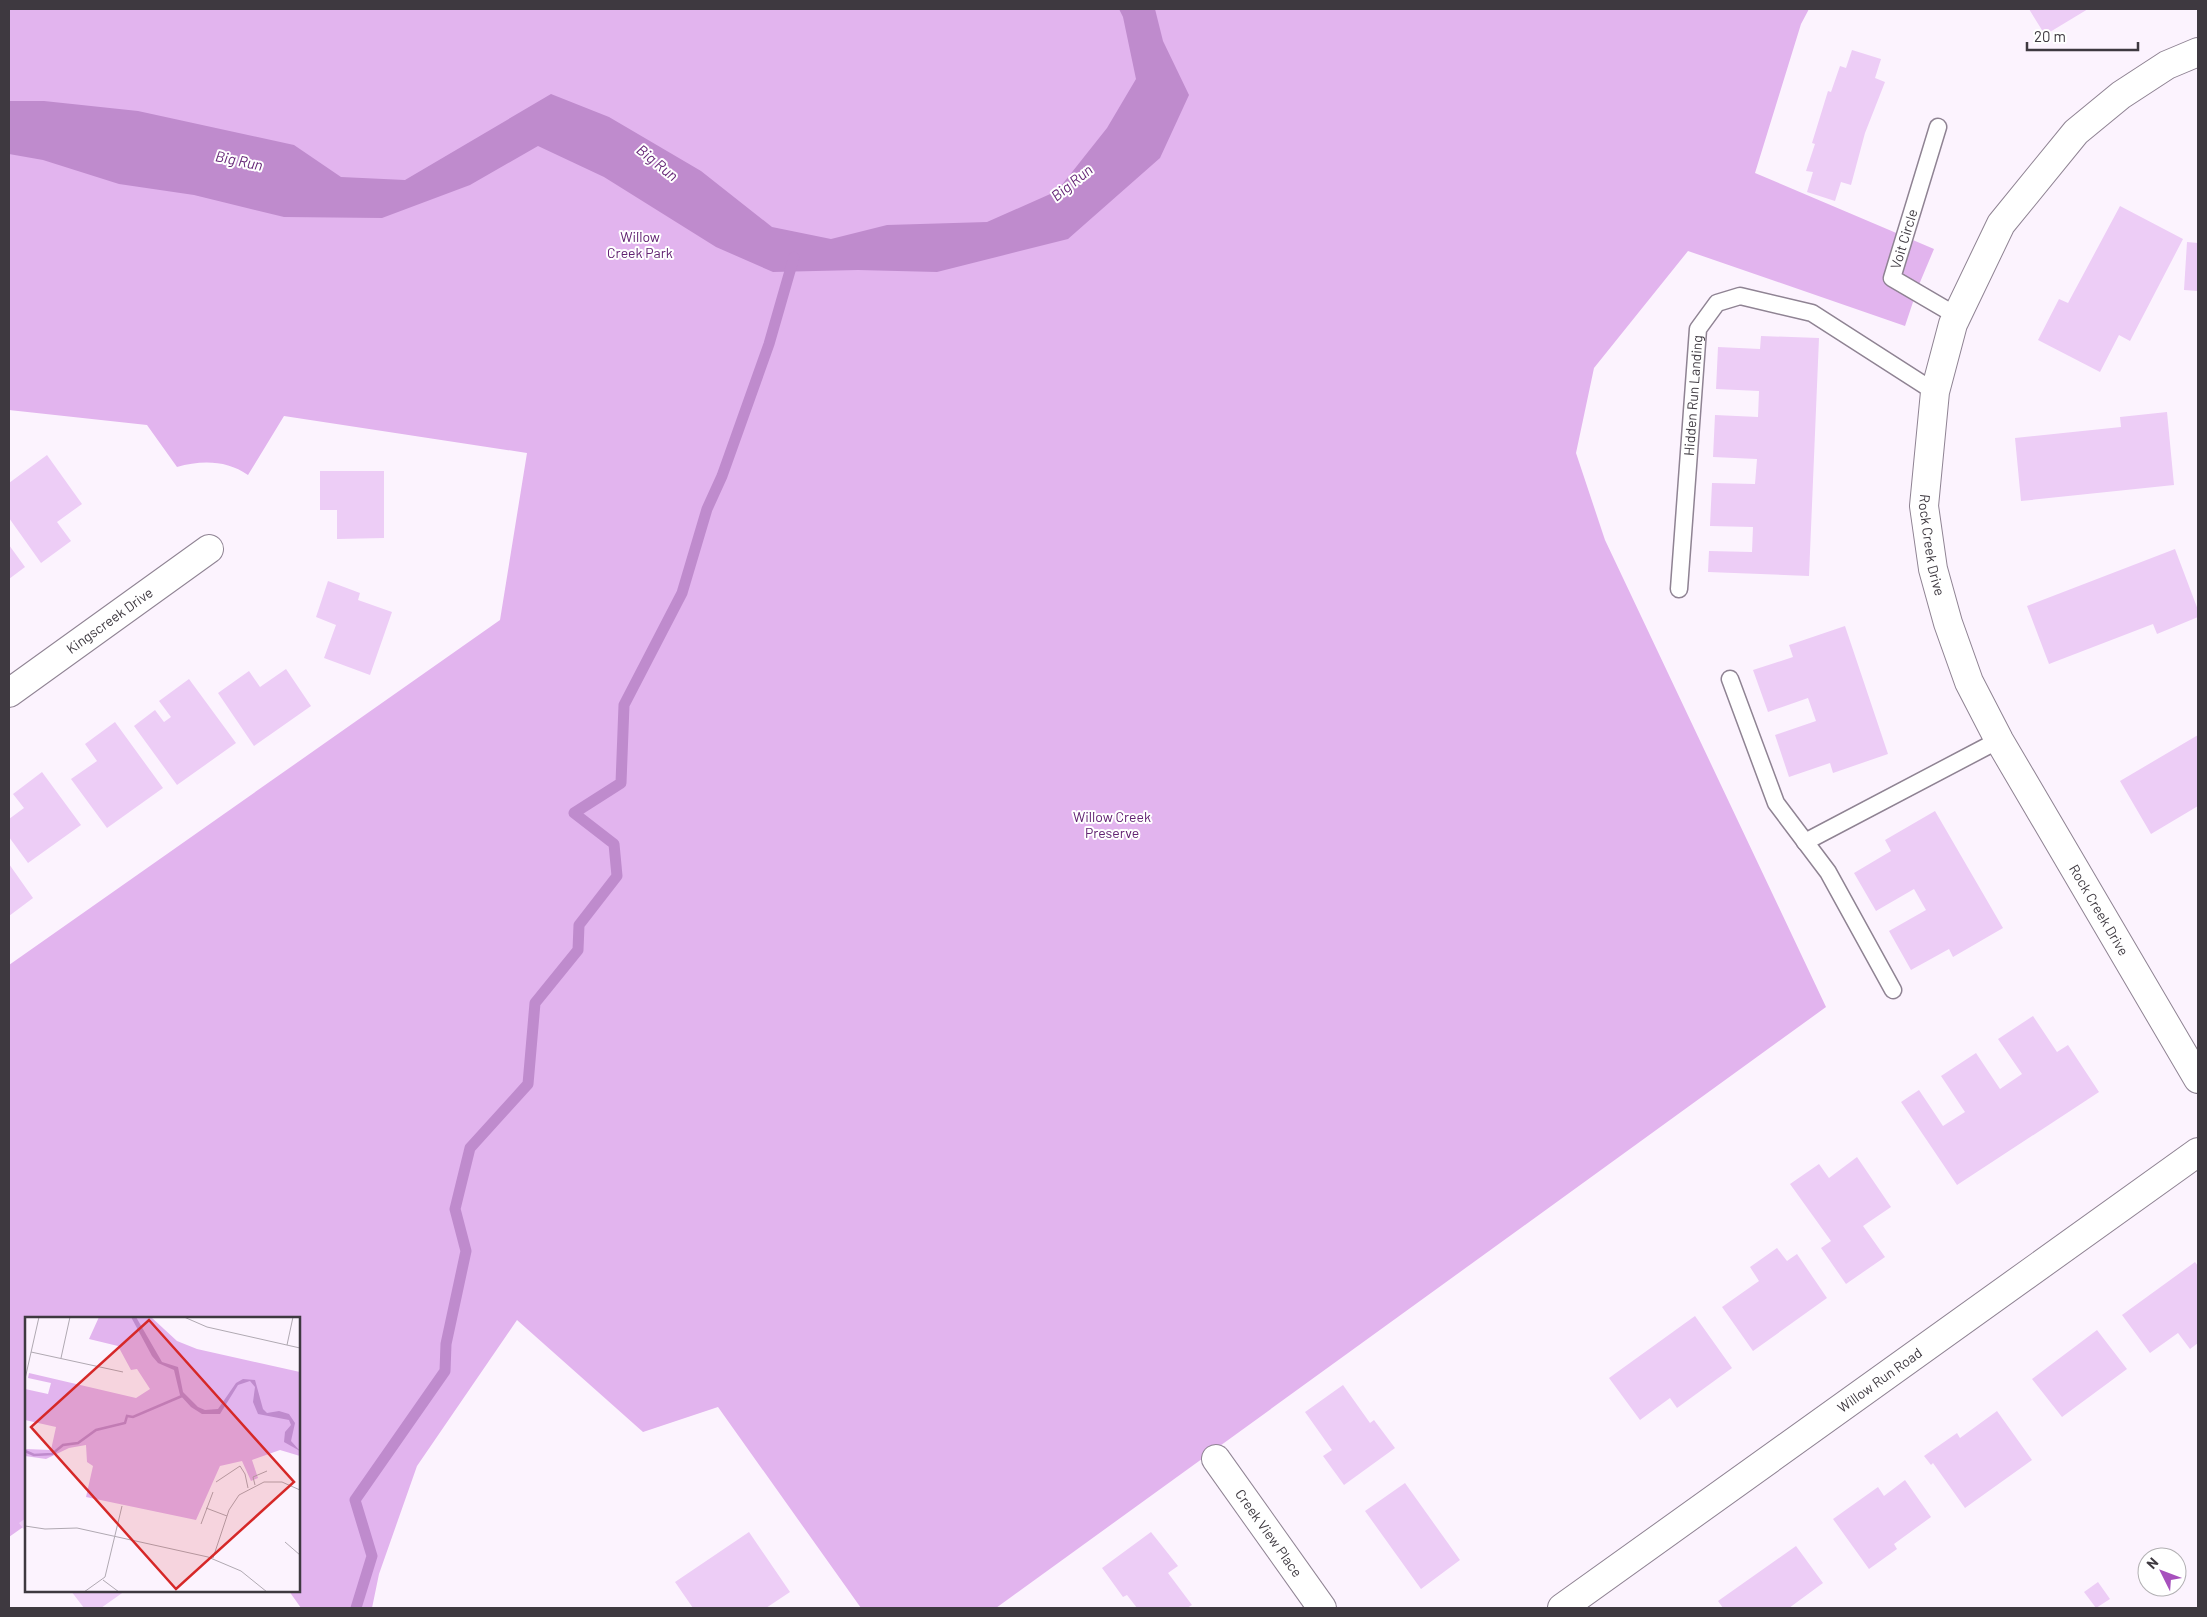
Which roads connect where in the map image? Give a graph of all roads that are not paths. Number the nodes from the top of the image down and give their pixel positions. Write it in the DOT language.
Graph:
graph roads {
  1 [pos="2198,52"];
  2 [pos="1938,127"];
  3 [pos="1957,316"];
  4 [pos="1935,392"];
  5 [pos="209,549"];
  6 [pos="1678,589"];
  7 [pos="1730,679"];
  8 [pos="9,693"];
  9 [pos="1999,740"];
  10 [pos="1805,842"];
  11 [pos="1893,990"];
  12 [pos="2198,1079"];
  13 [pos="2198,1152"];
  14 [pos="1216,1459"];
  15 [pos="1322,1608"];
  16 [pos="1562,1608"];
  1 -- 3 [label="street, Rock Creek Drive"];
  2 -- 3 [label="lane, Voit Circle"];
  3 -- 4 [label="street, Rock Creek Drive"];
  4 -- 6 [label="lane, Hidden Run Landing"];
  4 -- 9 [label="street, Rock Creek Drive"];
  5 -- 8 [label="street, Kingscreek Drive"];
  7 -- 10 [label="lane"];
  9 -- 10 [label="lane"];
  9 -- 12 [label="street, Rock Creek Drive"];
  10 -- 11 [label="lane"];
  13 -- 16 [label="street, Willow Run Road"];
  14 -- 15 [label="street, Creek View Place"];
}
